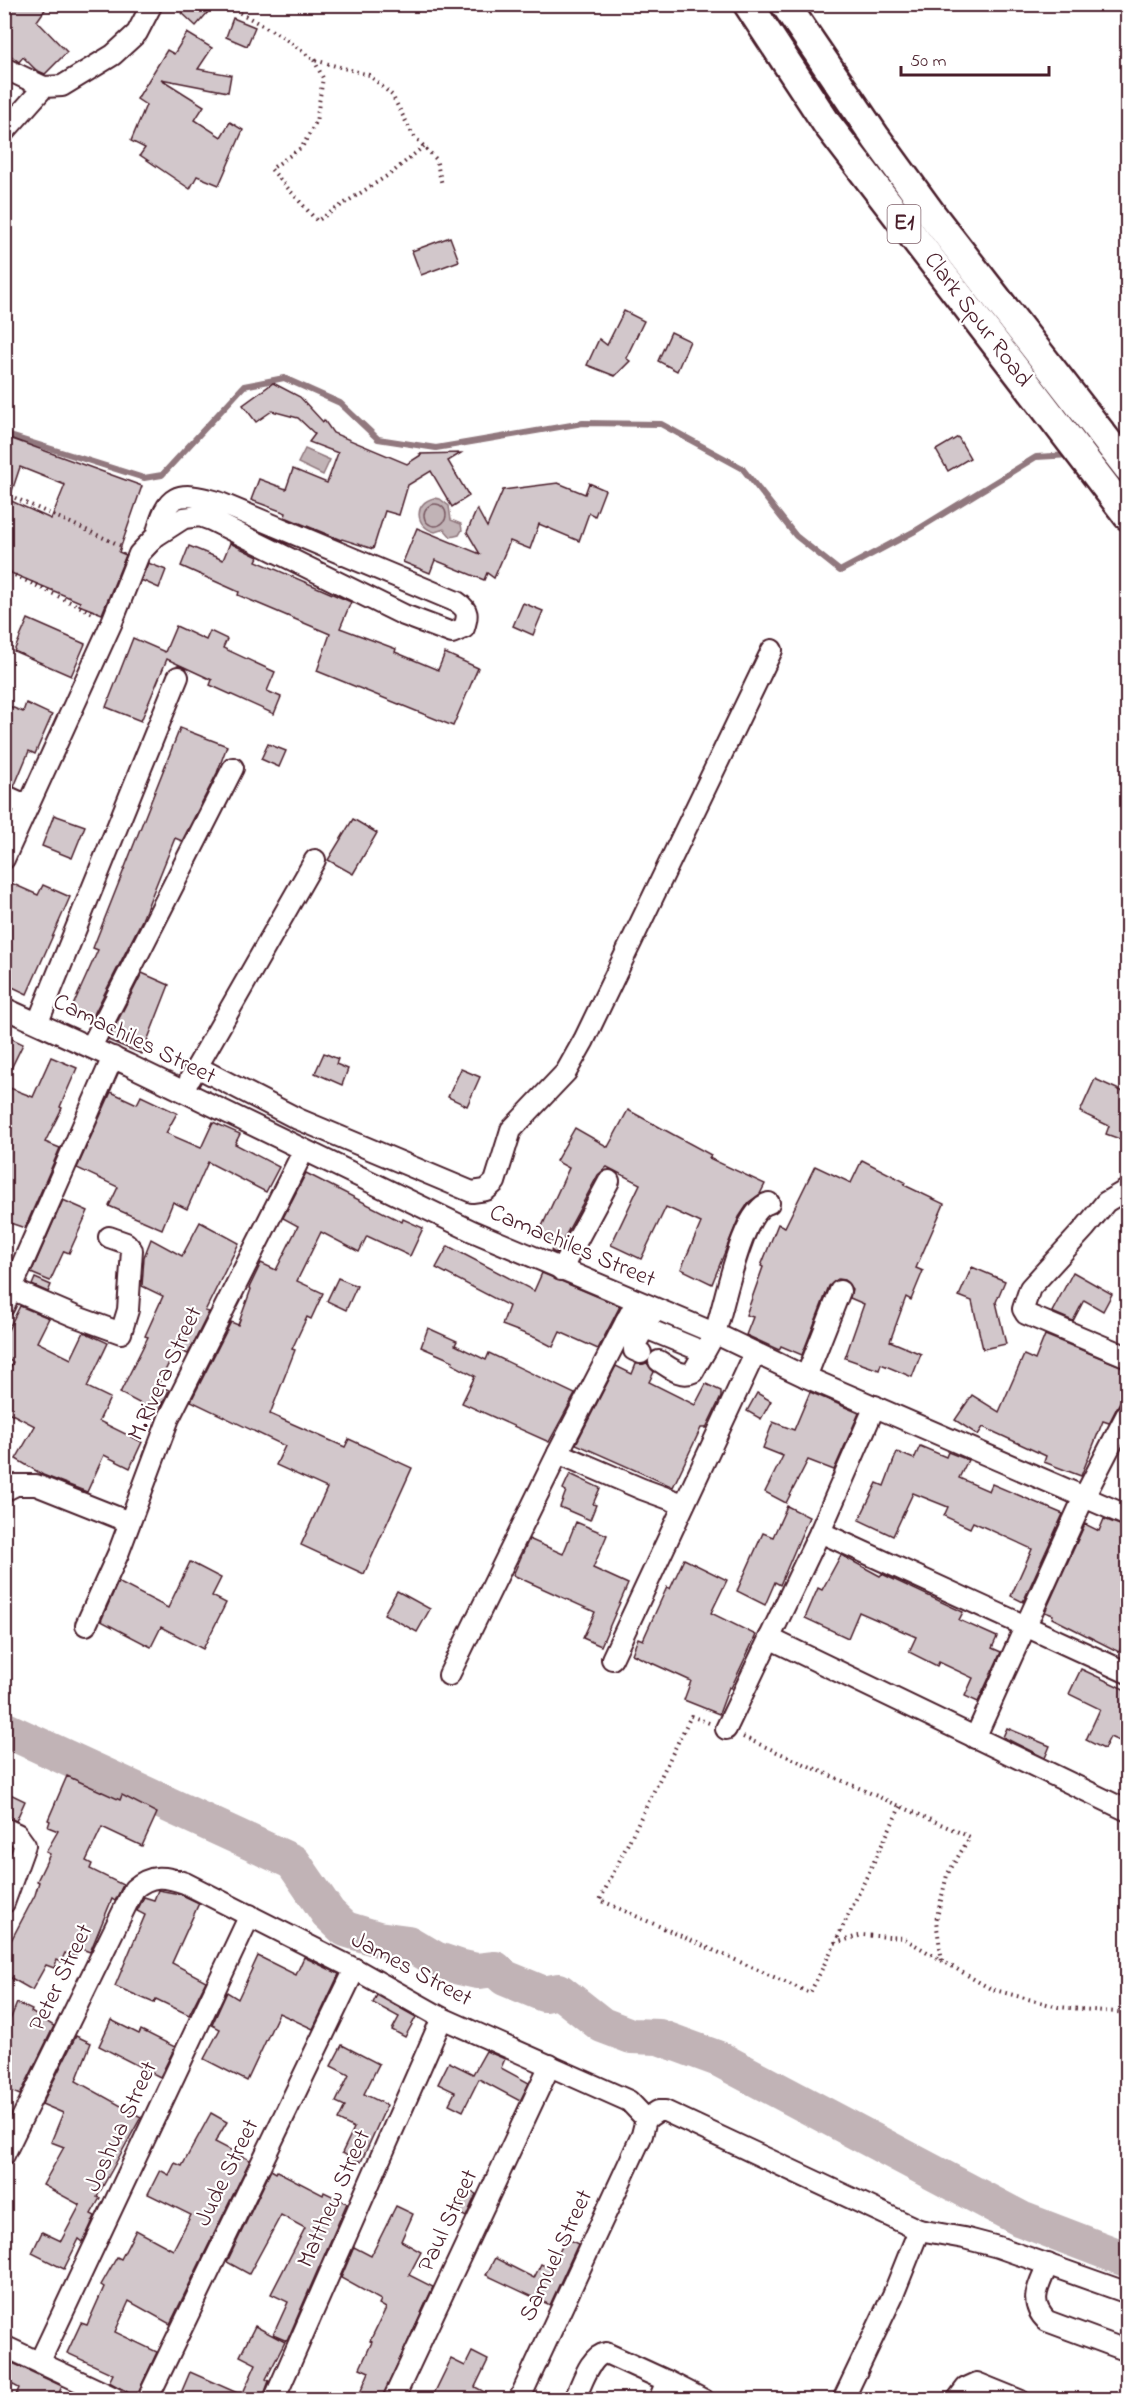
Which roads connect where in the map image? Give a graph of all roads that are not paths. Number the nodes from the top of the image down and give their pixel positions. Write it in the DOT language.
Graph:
graph roads {
  1 [pos="152,4"];
  2 [pos="748,4"];
  3 [pos="785,4"];
  4 [pos="4,68"];
  5 [pos="44,87"];
  6 [pos="4,132"];
  7 [pos="1128,468"];
  8 [pos="214,511"];
  9 [pos="1128,516"];
  10 [pos="328,548"];
  11 [pos="315,572"];
  12 [pos="772,650"];
  13 [pos="178,677"];
  14 [pos="233,768"];
  15 [pos="4,795"];
  16 [pos="28,806"];
  17 [pos="4,859"];
  18 [pos="315,860"];
  19 [pos="4,1008"];
  20 [pos="39,1022"];
  21 [pos="91,1047"];
  22 [pos="113,1057"];
  23 [pos="197,1067"];
  24 [pos="183,1091"];
  25 [pos="304,1150"];
  26 [pos="609,1181"];
  27 [pos="1128,1189"];
  28 [pos="769,1203"];
  29 [pos="109,1237"];
  30 [pos="561,1270"];
  31 [pos="840,1291"];
  32 [pos="7,1293"];
  33 [pos="645,1306"];
  34 [pos="635,1323"];
  35 [pos="714,1333"];
  36 [pos="704,1352"];
  37 [pos="755,1353"];
  38 [pos="1128,1357"];
  39 [pos="806,1377"];
  40 [pos="875,1406"];
  41 [pos="1128,1412"];
  42 [pos="558,1453"];
  43 [pos="4,1491"];
  44 [pos="1084,1497"];
  45 [pos="683,1504"];
  46 [pos="1128,1516"];
  47 [pos="129,1522"];
  48 [pos="820,1532"];
  49 [pos="86,1625"];
  50 [pos="1026,1626"];
  51 [pos="769,1638"];
  52 [pos="612,1659"];
  53 [pos="1128,1673"];
  54 [pos="449,1675"];
  55 [pos="726,1729"];
  56 [pos="975,1737"];
  57 [pos="1128,1811"];
  58 [pos="11,1831"];
  59 [pos="134,1889"];
  60 [pos="4,1903"];
  61 [pos="250,1915"];
  62 [pos="355,1968"];
  63 [pos="442,2018"];
  64 [pos="550,2065"];
  65 [pos="644,2127"];
  66 [pos="4,2155"];
  67 [pos="919,2230"];
  68 [pos="1048,2264"];
  69 [pos="1128,2293"];
  70 [pos="4,2346"];
  71 [pos="1128,2351"];
  72 [pos="40,2361"];
  73 [pos="667,2381"];
  74 [pos="119,2400"];
  75 [pos="147,2400"];
  76 [pos="274,2400"];
  77 [pos="393,2400"];
  78 [pos="519,2400"];
  79 [pos="574,2400"];
  80 [pos="659,2400"];
  81 [pos="704,2400"];
  82 [pos="843,2400"];
  83 [pos="957,2400"];
  84 [pos="1019,2400"];
  1 -- 5 [label="street"];
  2 -- 9 [label="highway, Clark Spur Road / E1"];
  3 -- 7 [label="highway, Clark Spur Road / E1"];
  4 -- 5 [label="street"];
  5 -- 6 [label="street"];
  8 -- 10 [label="street"];
  8 -- 11 [label="street"];
  8 -- 16 [label="street"];
  10 -- 11 [label="street"];
  10 -- 11 [label="street"];
  12 -- 23 [label="street"];
  13 -- 20 [label="street"];
  14 -- 21 [label="street"];
  15 -- 16 [label="street"];
  16 -- 17 [label="street"];
  18 -- 23 [label="street"];
  19 -- 20 [label="street, Camachiles Street"];
  20 -- 21 [label="street, Camachiles Street"];
  21 -- 22 [label="street, Camachiles Street"];
  22 -- 24 [label="street, Camachiles Street"];
  22 -- 32 [label="street"];
  23 -- 24 [label="street"];
  24 -- 25 [label="street, Camachiles Street"];
  25 -- 30 [label="street, Camachiles Street"];
  25 -- 47 [label="street, M.Rivera Street"];
  26 -- 30 [label="street"];
  27 -- 38 [label="street"];
  28 -- 35 [label="street"];
  29 -- 32 [label="street"];
  30 -- 33 [label="street, Camachiles Street"];
  31 -- 39 [label="street"];
  33 -- 34 [label="street"];
  33 -- 35 [label="street, Camachiles Street"];
  34 -- 36 [label="street"];
  34 -- 36 [label="street"];
  34 -- 42 [label="street"];
  35 -- 36 [label="street"];
  35 -- 37 [label="street, Camachiles Street"];
  37 -- 39 [label="street, Camachiles Street"];
  37 -- 45 [label="street"];
  39 -- 40 [label="street, Camachiles Street"];
  40 -- 44 [label="street, Camachiles Street"];
  40 -- 48 [label="street"];
  41 -- 44 [label="street"];
  42 -- 45 [label="street"];
  42 -- 54 [label="street"];
  43 -- 47 [label="street"];
  44 -- 46 [label="street, Camachiles Street"];
  44 -- 50 [label="street"];
  45 -- 52 [label="street"];
  47 -- 49 [label="street, M.Rivera Street"];
  48 -- 50 [label="street"];
  48 -- 51 [label="street"];
  50 -- 53 [label="street"];
  50 -- 56 [label="street"];
  51 -- 55 [label="street"];
  51 -- 56 [label="street"];
  56 -- 57 [label="street"];
  58 -- 60 [label="street"];
  59 -- 61 [label="street, James Street"];
  59 -- 66 [label="street, Peter Street"];
  61 -- 62 [label="street, James Street"];
  61 -- 72 [label="street, Joshua Street"];
  62 -- 63 [label="street, James Street"];
  62 -- 75 [label="street, Jude Street"];
  63 -- 64 [label="street, James Street"];
  63 -- 76 [label="street, Matthew Street"];
  64 -- 65 [label="street, James Street"];
  64 -- 77 [label="street, Paul Street"];
  65 -- 67 [label="street"];
  65 -- 78 [label="street, Samuel Street"];
  67 -- 68 [label="street"];
  67 -- 82 [label="street"];
  68 -- 69 [label="street"];
  68 -- 71 [label="street"];
  70 -- 72 [label="street"];
  72 -- 74 [label="street"];
  73 -- 79 [label="street"];
  73 -- 80 [label="street"];
  73 -- 81 [label="street"];
  83 -- 84 [label="street"];
}
